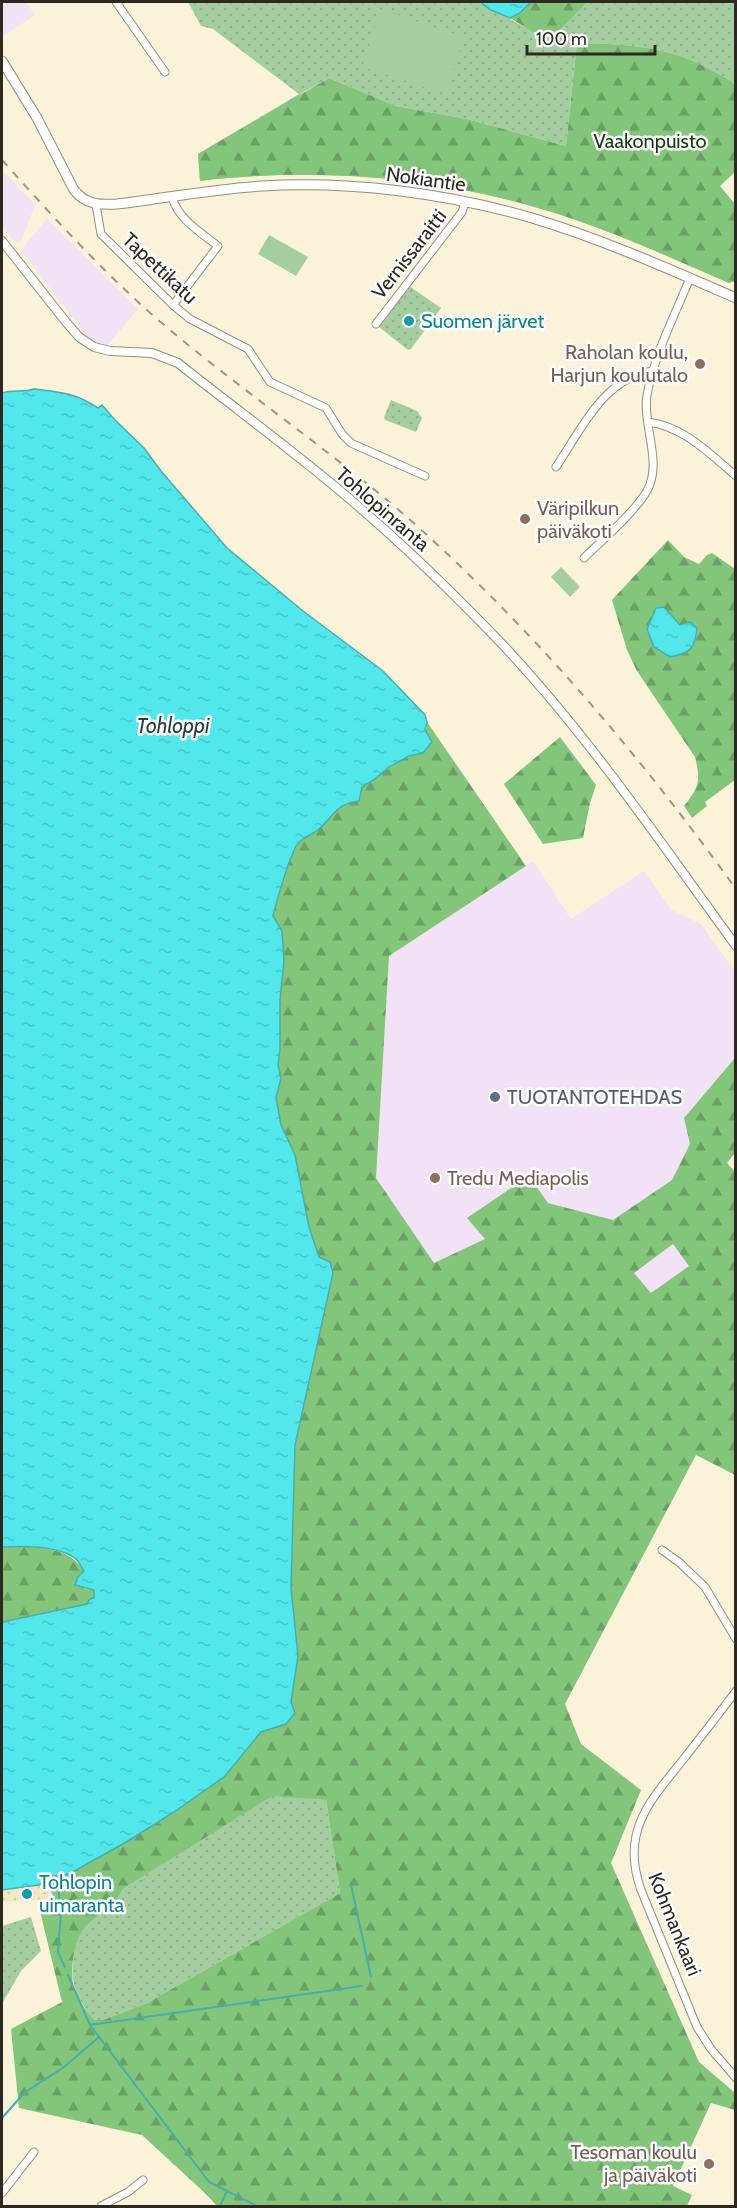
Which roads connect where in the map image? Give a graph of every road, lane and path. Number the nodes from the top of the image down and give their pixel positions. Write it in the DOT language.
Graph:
graph roads {
  1 [pos="116,2"];
  2 [pos="2,61"];
  3 [pos="165,72"];
  4 [pos="172,197"];
  5 [pos="465,202"];
  6 [pos="96,205"];
  7 [pos="3,245"];
  8 [pos="690,278"];
  9 [pos="735,298"];
  10 [pos="173,305"];
  11 [pos="376,324"];
  12 [pos="653,371"];
  13 [pos="648,422"];
  14 [pos="556,467"];
  15 [pos="425,476"];
  16 [pos="735,476"];
  17 [pos="584,558"];
  18 [pos="735,946"];
  19 [pos="662,1550"];
  20 [pos="735,1639"];
  21 [pos="735,1691"];
  22 [pos="735,2078"];
  23 [pos="34,2152"];
  24 [pos="143,2180"];
  25 [pos="2,2193"];
  26 [pos="101,2206"];
  1 -- 3 [label="street"];
  2 -- 6 [label="main road"];
  4 -- 5 [label="main road, Nokiantie"];
  4 -- 6 [label="main road, Nokiantie"];
  4 -- 10 [label="street"];
  5 -- 8 [label="main road, Nokiantie"];
  5 -- 11 [label="street, Vernissaraitti"];
  6 -- 10 [label="street, Tapettikatu"];
  7 -- 18 [label="street, Tohlopinranta"];
  8 -- 9 [label="main road, Nokiantie"];
  8 -- 12 [label="street"];
  10 -- 15 [label="street, Tapettikatu"];
  12 -- 13 [label="street"];
  12 -- 14 [label="street"];
  13 -- 16 [label="street"];
  13 -- 17 [label="street"];
  19 -- 20 [label="street"];
  21 -- 22 [label="street, Kohmankaari"];
  23 -- 25 [label="street"];
  24 -- 26 [label="street"];
}
